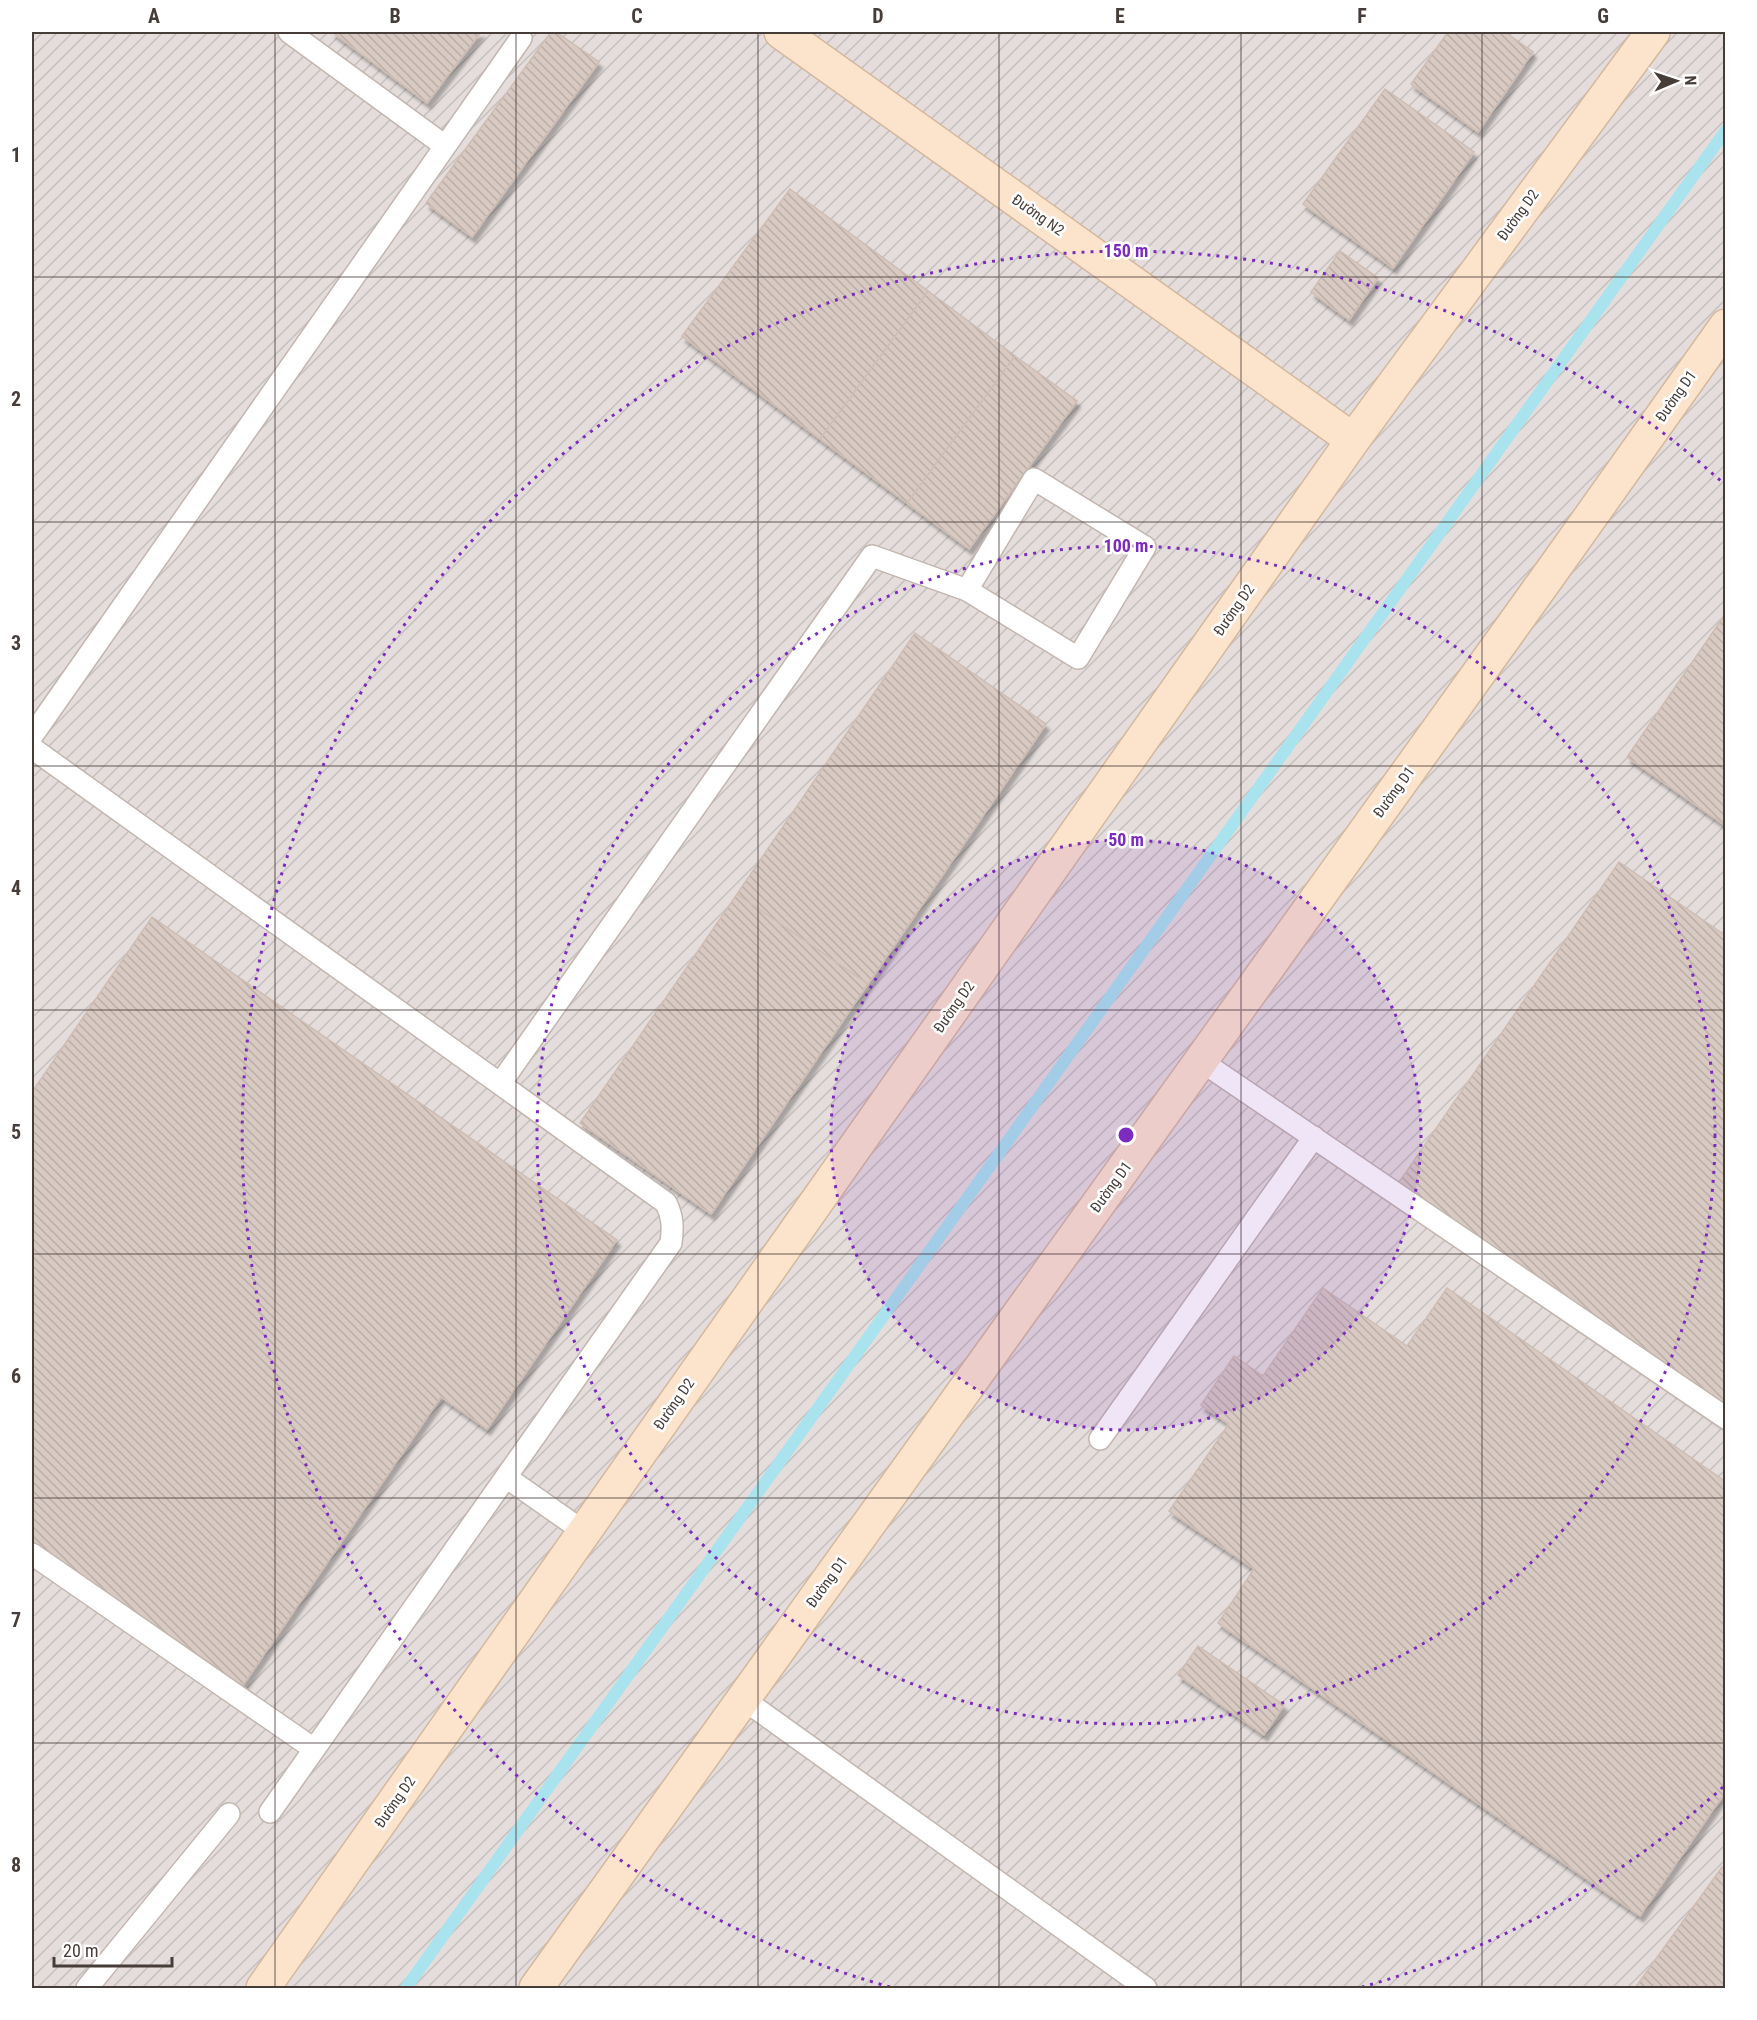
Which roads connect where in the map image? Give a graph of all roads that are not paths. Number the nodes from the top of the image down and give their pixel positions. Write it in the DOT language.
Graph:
graph roads {
  1 [pos="289,32"];
  2 [pos="781,32"];
  3 [pos="1643,35"];
  4 [pos="522,38"];
  5 [pos="445,146"];
  6 [pos="1725,326"];
  7 [pos="1353,440"];
  8 [pos="967,590"];
  9 [pos="32,736"];
  10 [pos="32,748"];
  11 [pos="1201,1061"];
  12 [pos="500,1084"];
  13 [pos="1314,1137"];
  14 [pos="1725,1418"];
  15 [pos="1100,1439"];
  16 [pos="506,1477"];
  17 [pos="584,1532"];
  18 [pos="32,1554"];
  19 [pos="743,1699"];
  20 [pos="314,1749"];
  21 [pos="270,1812"];
  22 [pos="228,1814"];
  23 [pos="87,1989"];
  24 [pos="263,1989"];
  25 [pos="536,1989"];
  26 [pos="1146,1989"];
  1 -- 5 [label="lane"];
  2 -- 7 [label="street, Đường N2"];
  3 -- 7 [label="street, Đường D2"];
  4 -- 5 [label="lane"];
  5 -- 9 [label="lane"];
  6 -- 11 [label="street, Đường D1"];
  7 -- 17 [label="street, Đường D2"];
  8 -- 8 [label="lane"];
  8 -- 12 [label="lane"];
  10 -- 12 [label="lane"];
  11 -- 13 [label="lane"];
  11 -- 19 [label="street, Đường D1"];
  12 -- 16 [label="lane"];
  13 -- 14 [label="lane"];
  13 -- 15 [label="lane"];
  16 -- 17 [label="lane"];
  16 -- 20 [label="lane"];
  17 -- 24 [label="street, Đường D2"];
  18 -- 20 [label="lane"];
  19 -- 25 [label="street, Đường D1"];
  19 -- 26 [label="lane"];
  20 -- 21 [label="lane"];
  22 -- 23 [label="lane"];
}
